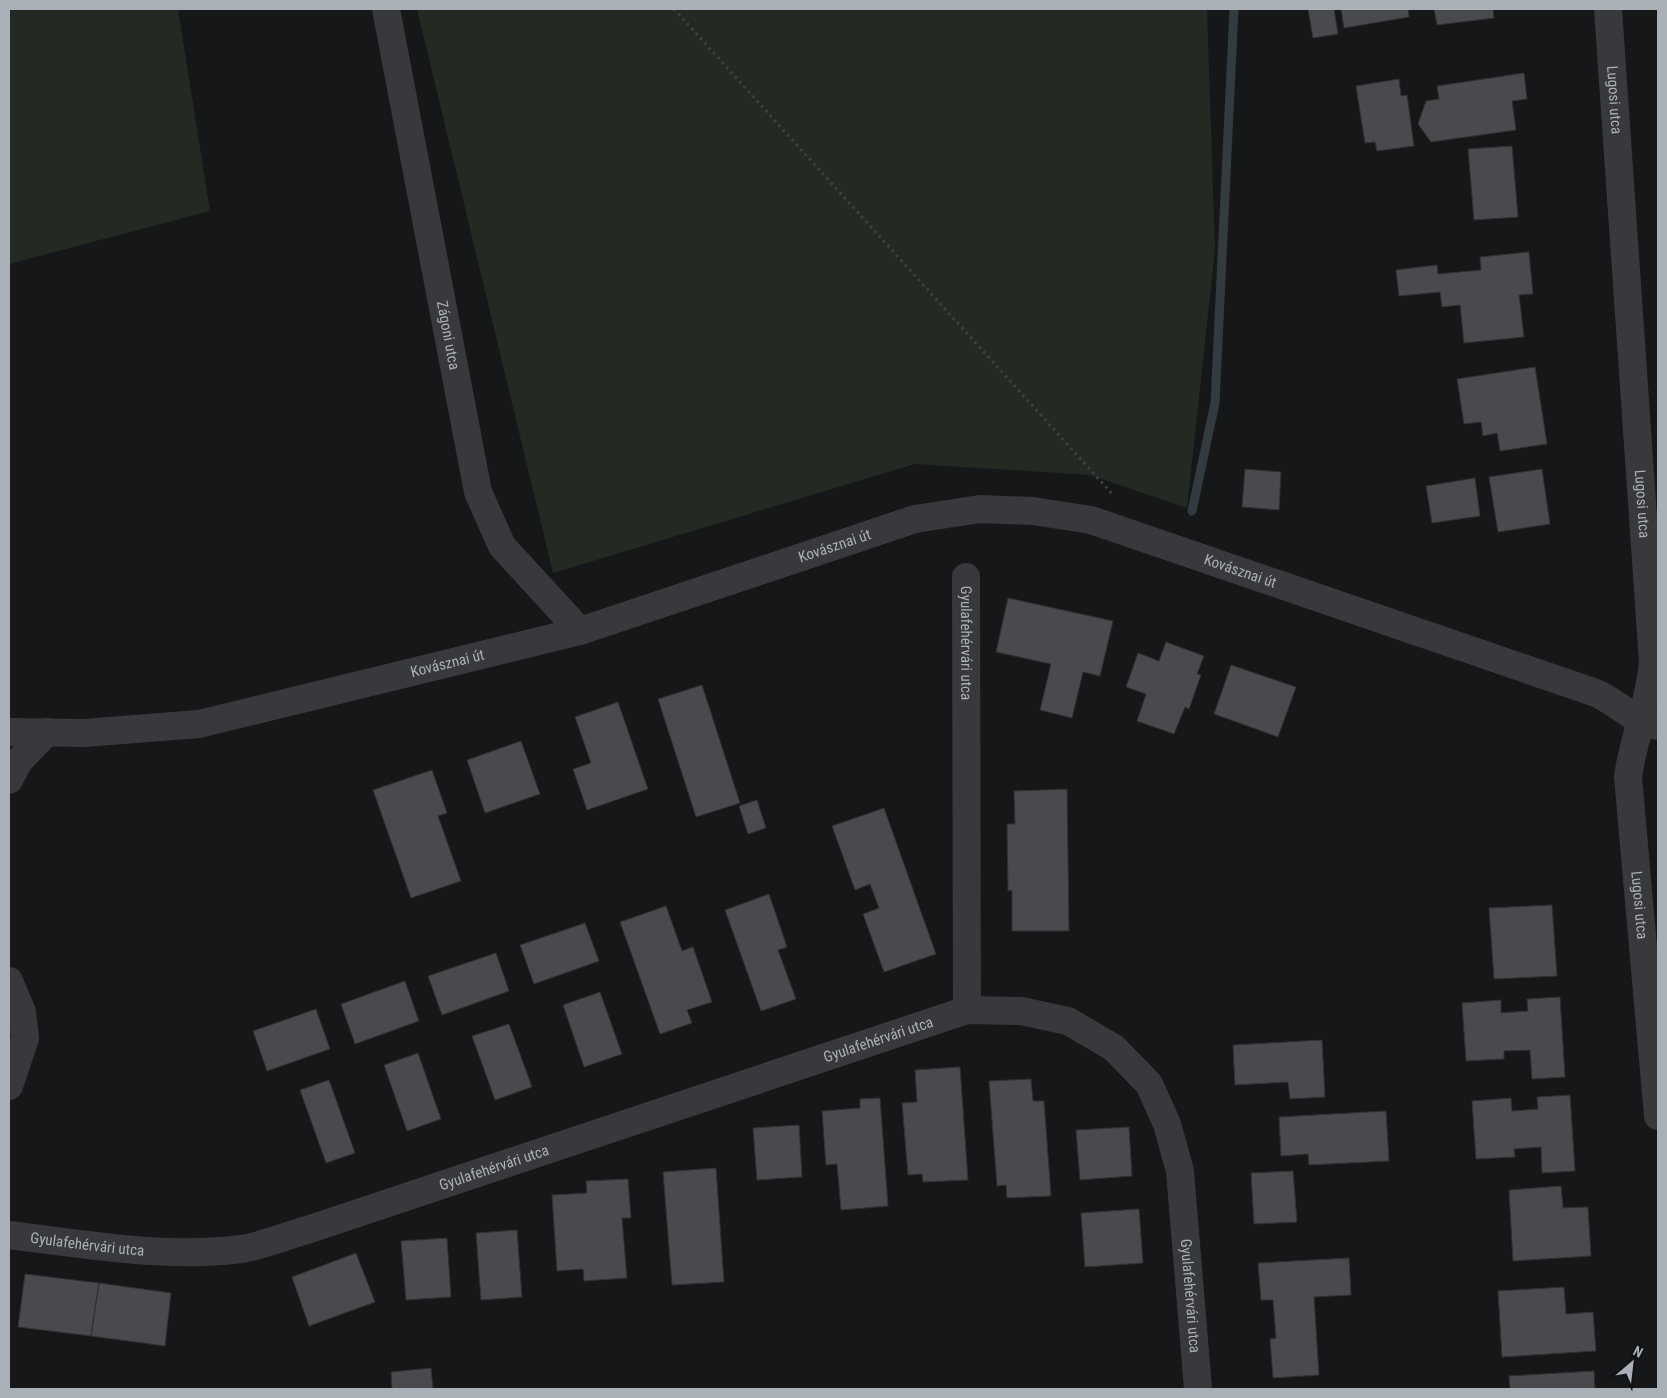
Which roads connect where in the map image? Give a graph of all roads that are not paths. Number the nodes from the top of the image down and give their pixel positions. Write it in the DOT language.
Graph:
graph roads {
  1 [pos="386,9"];
  2 [pos="1608,9"];
  3 [pos="966,577"];
  4 [pos="580,631"];
  5 [pos="1650,724"];
  6 [pos="9,732"];
  7 [pos="46,732"];
  8 [pos="9,780"];
  9 [pos="9,981"];
  10 [pos="967,1010"];
  11 [pos="9,1086"];
  12 [pos="1658,1116"];
  13 [pos="9,1235"];
  14 [pos="1198,1389"];
  1 -- 4 [label="street, Zágoni utca"];
  2 -- 5 [label="street, Lugosi utca"];
  3 -- 10 [label="street, Gyulafehérvári utca"];
  4 -- 5 [label="street, Kovásznai út"];
  4 -- 7 [label="street, Kovásznai út"];
  5 -- 12 [label="street, Lugosi utca"];
  6 -- 7 [label="street, Kovásznai út"];
  7 -- 8 [label="street"];
  9 -- 11 [label="street"];
  10 -- 13 [label="street, Gyulafehérvári utca"];
  10 -- 14 [label="street, Gyulafehérvári utca"];
}
